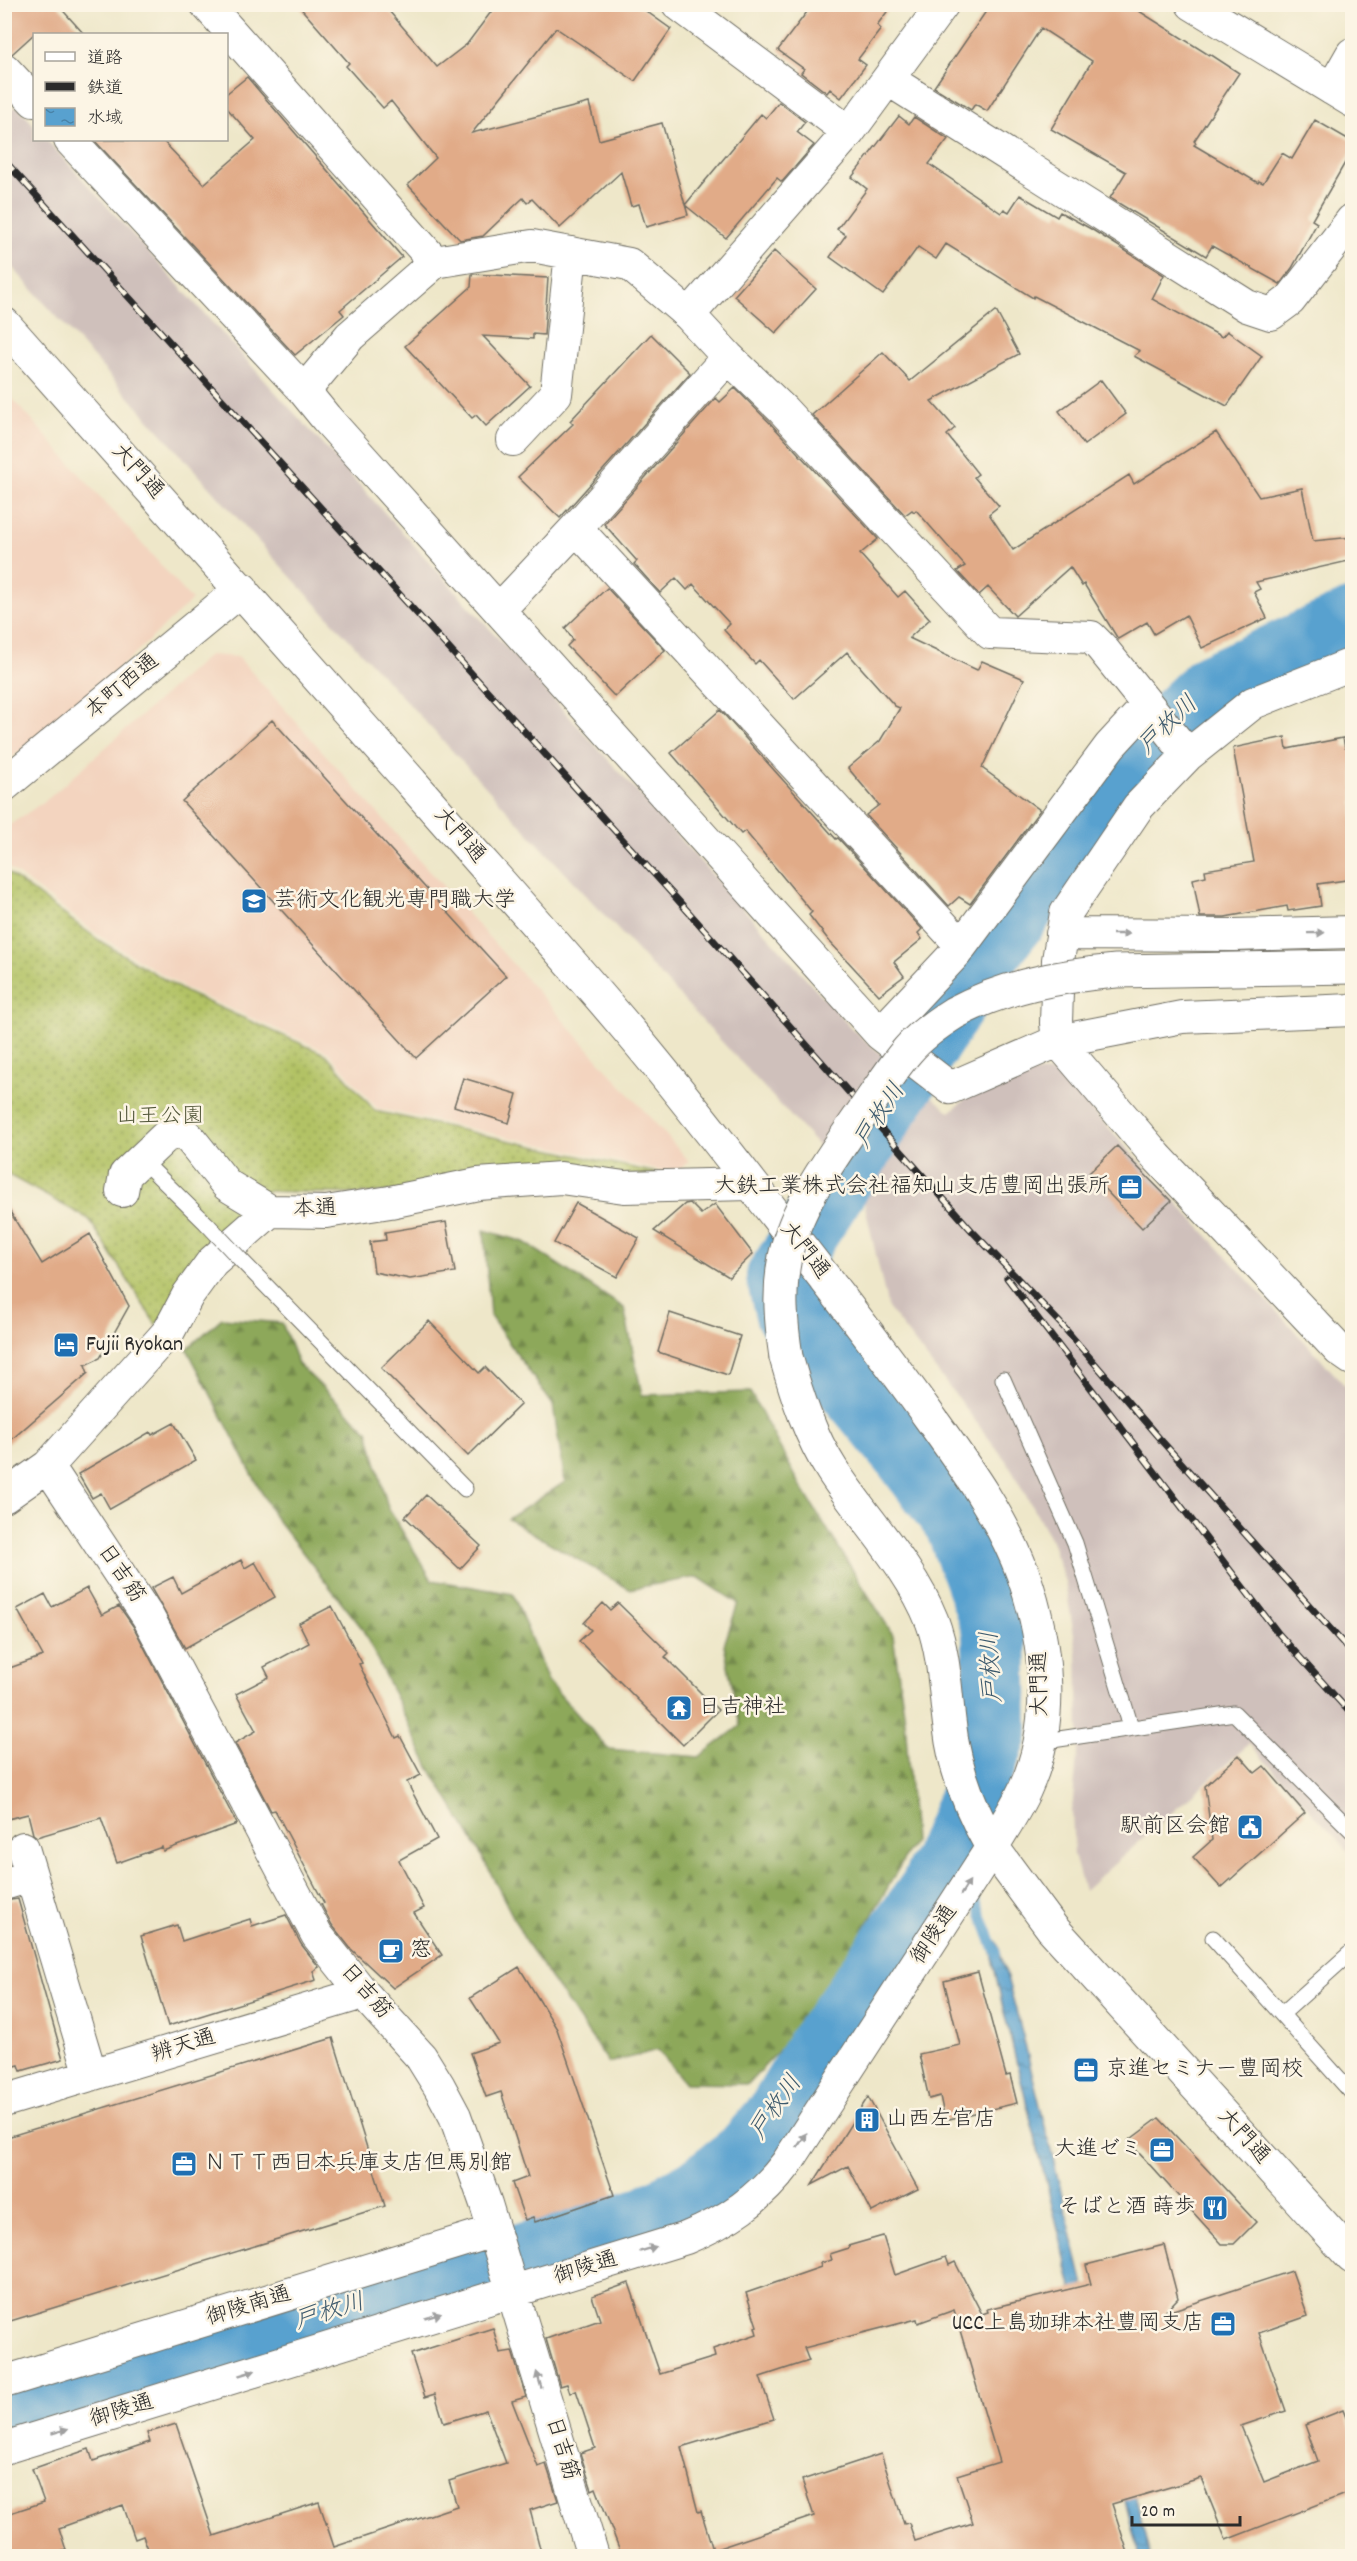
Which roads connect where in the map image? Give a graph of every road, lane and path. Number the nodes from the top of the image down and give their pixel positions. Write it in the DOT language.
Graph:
graph roads {
  1 [pos="206,4"];
  2 [pos="678,4"];
  3 [pos="942,4"];
  4 [pos="1192,4"];
  5 [pos="1353,54"];
  6 [pos="4,69"];
  7 [pos="889,80"];
  8 [pos="1342,95"];
  9 [pos="33,100"];
  10 [pos="849,132"];
  11 [pos="71,141"];
  12 [pos="1353,220"];
  13 [pos="571,253"];
  14 [pos="435,262"];
  15 [pos="689,315"];
  16 [pos="4,324"];
  17 [pos="728,357"];
  18 [pos="304,391"];
  19 [pos="513,440"];
  20 [pos="576,528"];
  21 [pos="242,589"];
  22 [pos="499,610"];
  23 [pos="1353,664"];
  24 [pos="1147,706"];
  25 [pos="1188,755"];
  26 [pos="4,786"];
  27 [pos="1353,932"];
  28 [pos="1062,934"];
  29 [pos="961,945"];
  30 [pos="1353,967"];
  31 [pos="1353,1010"];
  32 [pos="880,1034"];
  33 [pos="1058,1041"];
  34 [pos="141,1159"];
  35 [pos="751,1184"];
  36 [pos="122,1191"];
  37 [pos="270,1211"];
  38 [pos="1353,1359"];
  39 [pos="1003,1379"];
  40 [pos="48,1466"];
  41 [pos="465,1489"];
  42 [pos="4,1497"];
  43 [pos="1131,1727"];
  44 [pos="1039,1742"];
  45 [pos="1353,1831"];
  46 [pos="992,1847"];
  47 [pos="20,1869"];
  48 [pos="1213,1938"];
  49 [pos="1353,1958"];
  50 [pos="363,1993"];
  51 [pos="1282,2014"];
  52 [pos="91,2075"];
  53 [pos="1353,2093"];
  54 [pos="4,2101"];
  55 [pos="496,2236"];
  56 [pos="1353,2257"];
  57 [pos="511,2287"];
  58 [pos="4,2382"];
  59 [pos="4,2448"];
  60 [pos="593,2556"];
  1 -- 14 [label="street"];
  2 -- 10 [label="street"];
  3 -- 7 [label="street"];
  4 -- 8 [label="street"];
  5 -- 8 [label="street"];
  6 -- 9 [label="street"];
  7 -- 10 [label="street"];
  7 -- 12 [label="street"];
  10 -- 15 [label="street"];
  11 -- 18 [label="street"];
  13 -- 14 [label="street"];
  13 -- 15 [label="street"];
  13 -- 19 [label="street"];
  14 -- 18 [label="street"];
  15 -- 17 [label="street"];
  16 -- 21 [label="street, 大門通"];
  17 -- 20 [label="street"];
  17 -- 24 [label="street"];
  18 -- 22 [label="street"];
  20 -- 22 [label="street"];
  20 -- 29 [label="street"];
  21 -- 26 [label="street, 本町西通"];
  21 -- 35 [label="street, 大門通"];
  22 -- 32 [label="street"];
  23 -- 25 [label="street"];
  24 -- 25 [label="street"];
  24 -- 29 [label="street"];
  25 -- 28 [label="street"];
  28 -- 27 [label="street, one-way"];
  28 -- 33 [label="street"];
  29 -- 32 [label="street"];
  30 -- 46 [label="street, bridge"];
  31 -- 33 [label="street"];
  32 -- 33 [label="street"];
  33 -- 38 [label="street"];
  34 -- 36 [label="street"];
  34 -- 37 [label="street"];
  34 -- 41 [label="lane, bridge"];
  35 -- 37 [label="street, 本通"];
  35 -- 44 [label="street, 大門通"];
  37 -- 40 [label="street, 本通"];
  39 -- 43 [label="lane"];
  40 -- 42 [label="street, 本通"];
  40 -- 50 [label="street, 日吉筋"];
  43 -- 44 [label="lane"];
  43 -- 45 [label="lane"];
  44 -- 46 [label="street, 大門通"];
  46 -- 56 [label="street, 大門通"];
  57 -- 46 [label="street, 御陵通, one-way"];
  47 -- 52 [label="street"];
  48 -- 51 [label="lane"];
  49 -- 51 [label="lane"];
  50 -- 52 [label="street, 辨天通"];
  50 -- 55 [label="street, 日吉筋"];
  51 -- 53 [label="lane"];
  52 -- 54 [label="street, 辨天通"];
  55 -- 57 [label="street, 日吉筋"];
  55 -- 58 [label="street, 御陵南通"];
  59 -- 57 [label="street, 御陵通, one-way"];
  60 -- 57 [label="street, 日吉筋, one-way"];
}
